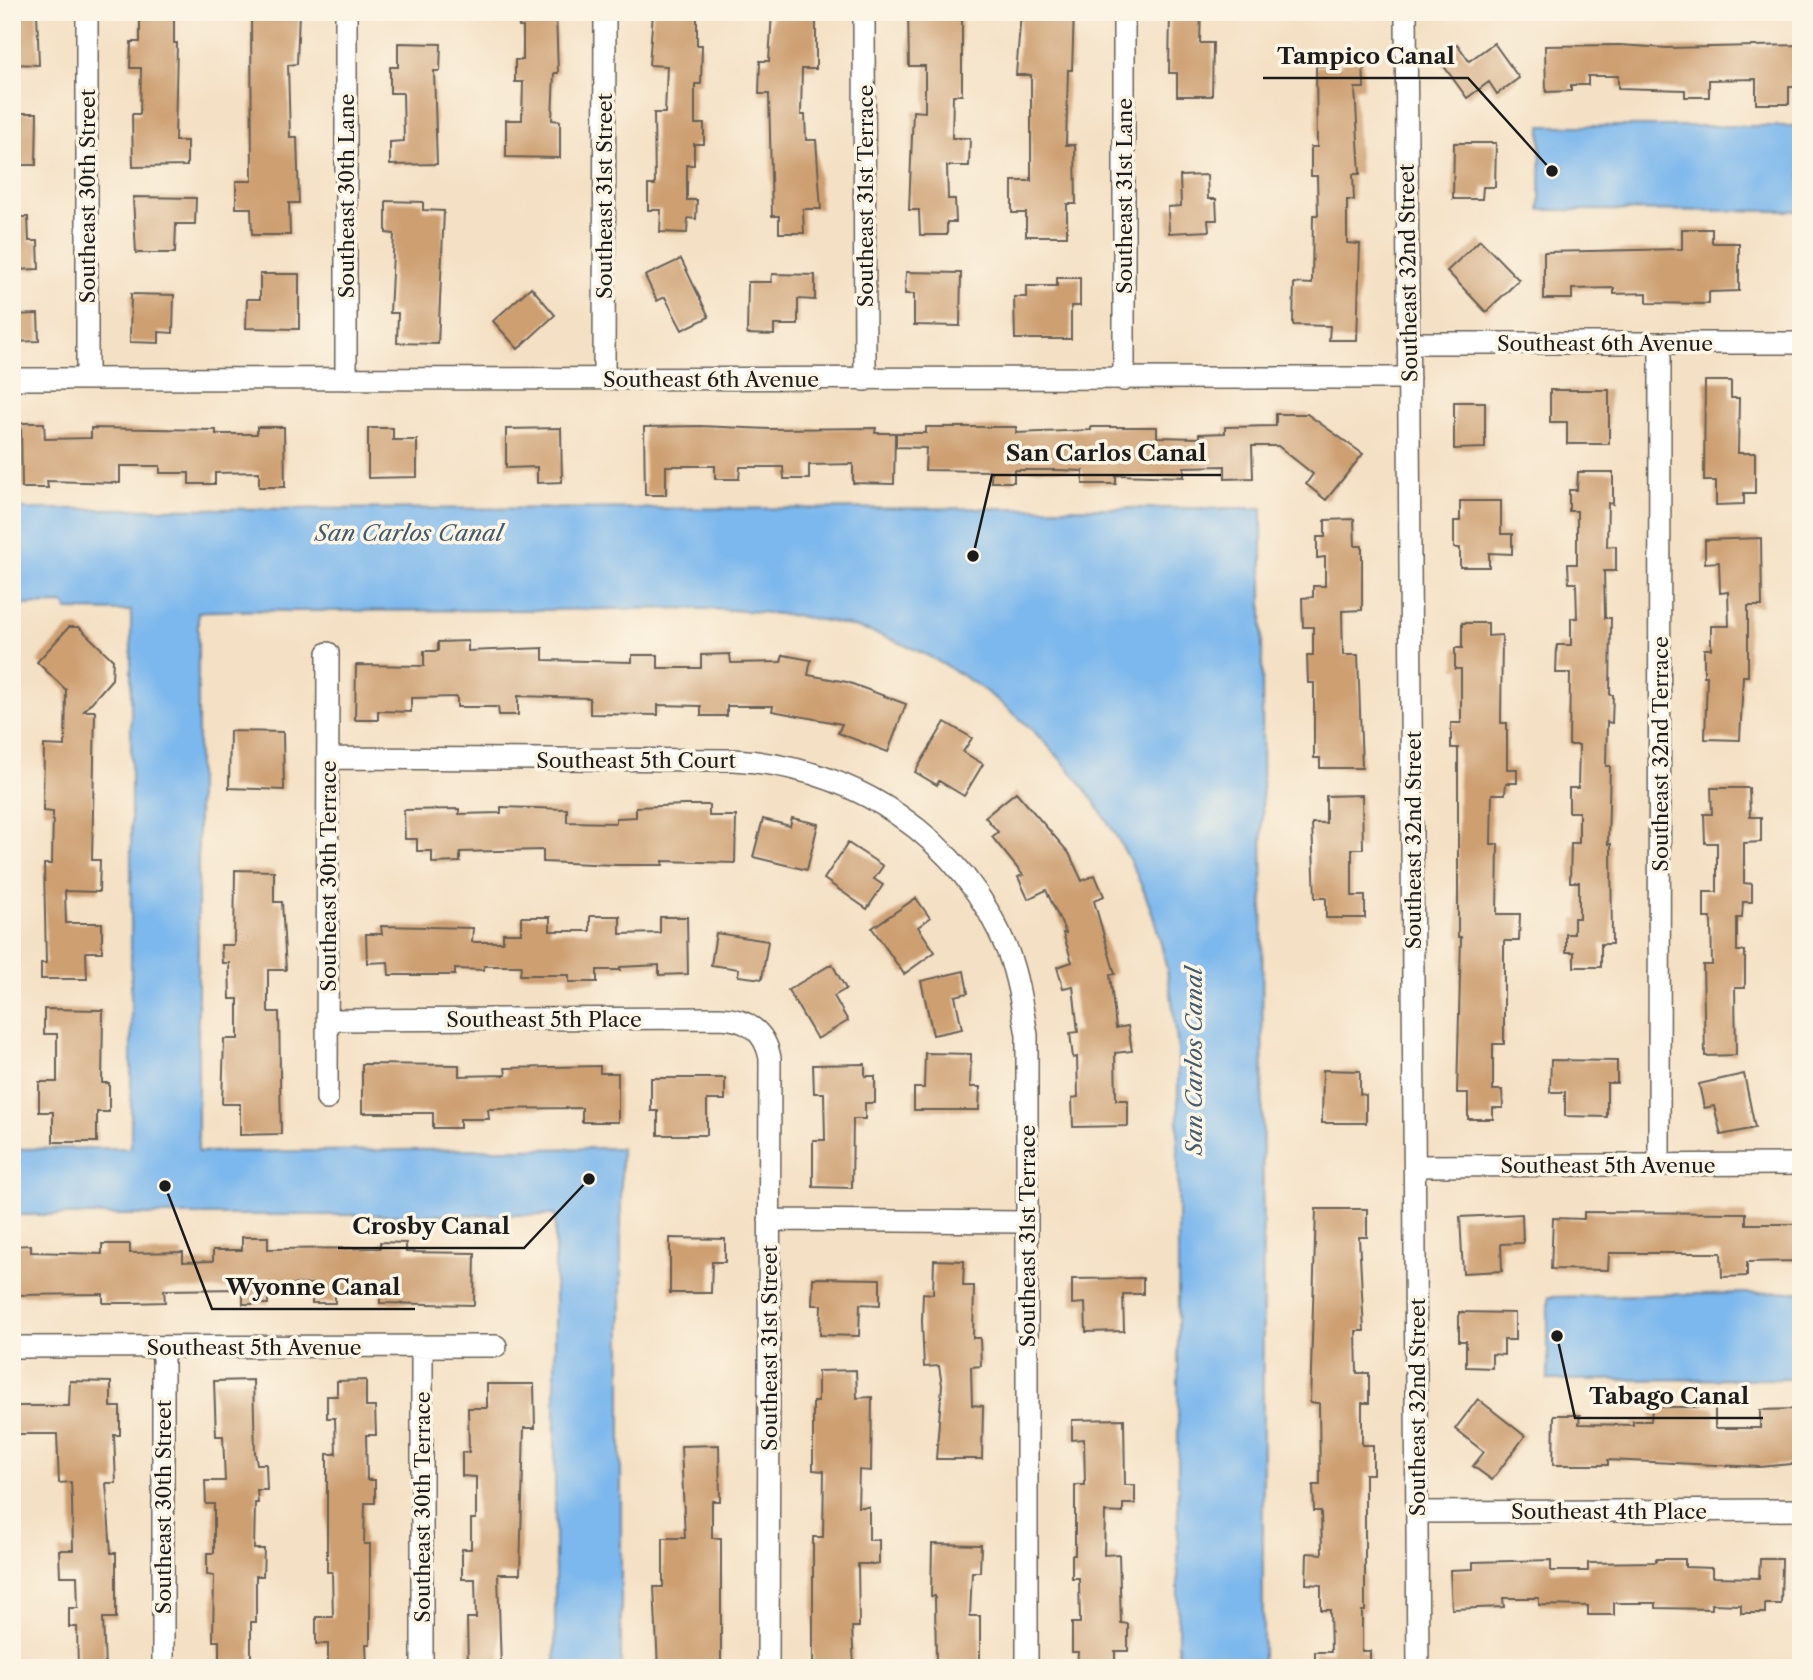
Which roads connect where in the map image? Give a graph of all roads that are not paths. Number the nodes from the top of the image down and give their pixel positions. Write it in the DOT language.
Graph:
graph roads {
  1 [pos="87,12"];
  2 [pos="346,12"];
  3 [pos="605,12"];
  4 [pos="864,12"];
  5 [pos="1124,12"];
  6 [pos="1406,12"];
  7 [pos="1660,343"];
  8 [pos="1801,343"];
  9 [pos="1409,344"];
  10 [pos="1409,378"];
  11 [pos="12,379"];
  12 [pos="88,379"];
  13 [pos="346,379"];
  14 [pos="604,379"];
  15 [pos="865,380"];
  16 [pos="1124,380"];
  17 [pos="328,653"];
  18 [pos="328,758"];
  19 [pos="926,835"];
  20 [pos="328,1020"];
  21 [pos="758,1030"];
  22 [pos="327,1099"];
  23 [pos="1801,1164"];
  24 [pos="1659,1165"];
  25 [pos="1415,1166"];
  26 [pos="769,1220"];
  27 [pos="1027,1222"];
  28 [pos="422,1346"];
  29 [pos="496,1346"];
  30 [pos="12,1347"];
  31 [pos="163,1347"];
  32 [pos="1801,1510"];
  33 [pos="1418,1512"];
  34 [pos="163,1668"];
  35 [pos="422,1668"];
  36 [pos="768,1668"];
  37 [pos="1027,1668"];
  38 [pos="1418,1668"];
  1 -- 12 [label="street, Southeast 30th Street"];
  2 -- 13 [label="street, Southeast 30th Lane"];
  3 -- 14 [label="street, Southeast 31st Street"];
  4 -- 15 [label="street, Southeast 31st Terrace"];
  5 -- 16 [label="street, Southeast 31st Lane"];
  6 -- 9 [label="street, Southeast 32nd Street"];
  7 -- 8 [label="street, Southeast 6th Avenue"];
  7 -- 9 [label="street, Southeast 6th Avenue"];
  7 -- 24 [label="street, Southeast 32nd Terrace"];
  9 -- 10 [label="street, Southeast 32nd Street"];
  10 -- 16 [label="street, Southeast 6th Avenue"];
  10 -- 25 [label="street, Southeast 32nd Street"];
  11 -- 12 [label="street, Southeast 6th Avenue"];
  12 -- 13 [label="street, Southeast 6th Avenue"];
  13 -- 14 [label="street, Southeast 6th Avenue"];
  14 -- 15 [label="street, Southeast 6th Avenue"];
  15 -- 16 [label="street, Southeast 6th Avenue"];
  17 -- 18 [label="street, Southeast 30th Terrace"];
  18 -- 19 [label="street, Southeast 5th Court"];
  18 -- 20 [label="street, Southeast 30th Terrace"];
  19 -- 27 [label="street, Southeast 31st Terrace"];
  20 -- 21 [label="street, Southeast 5th Place"];
  20 -- 22 [label="street, Southeast 30th Terrace"];
  21 -- 26 [label="street, Southeast 31st Street"];
  23 -- 24 [label="street, Southeast 5th Avenue"];
  24 -- 25 [label="street, Southeast 5th Avenue"];
  25 -- 33 [label="street, Southeast 32nd Street"];
  26 -- 27 [label="street"];
  26 -- 36 [label="street, Southeast 31st Street"];
  27 -- 37 [label="street, Southeast 31st Terrace"];
  28 -- 29 [label="street, Southeast 5th Avenue"];
  28 -- 31 [label="street, Southeast 5th Avenue"];
  28 -- 35 [label="street, Southeast 30th Terrace"];
  30 -- 31 [label="street, Southeast 5th Avenue"];
  31 -- 34 [label="street, Southeast 30th Street"];
  32 -- 33 [label="street, Southeast 4th Place"];
  33 -- 38 [label="street, Southeast 32nd Street"];
}
